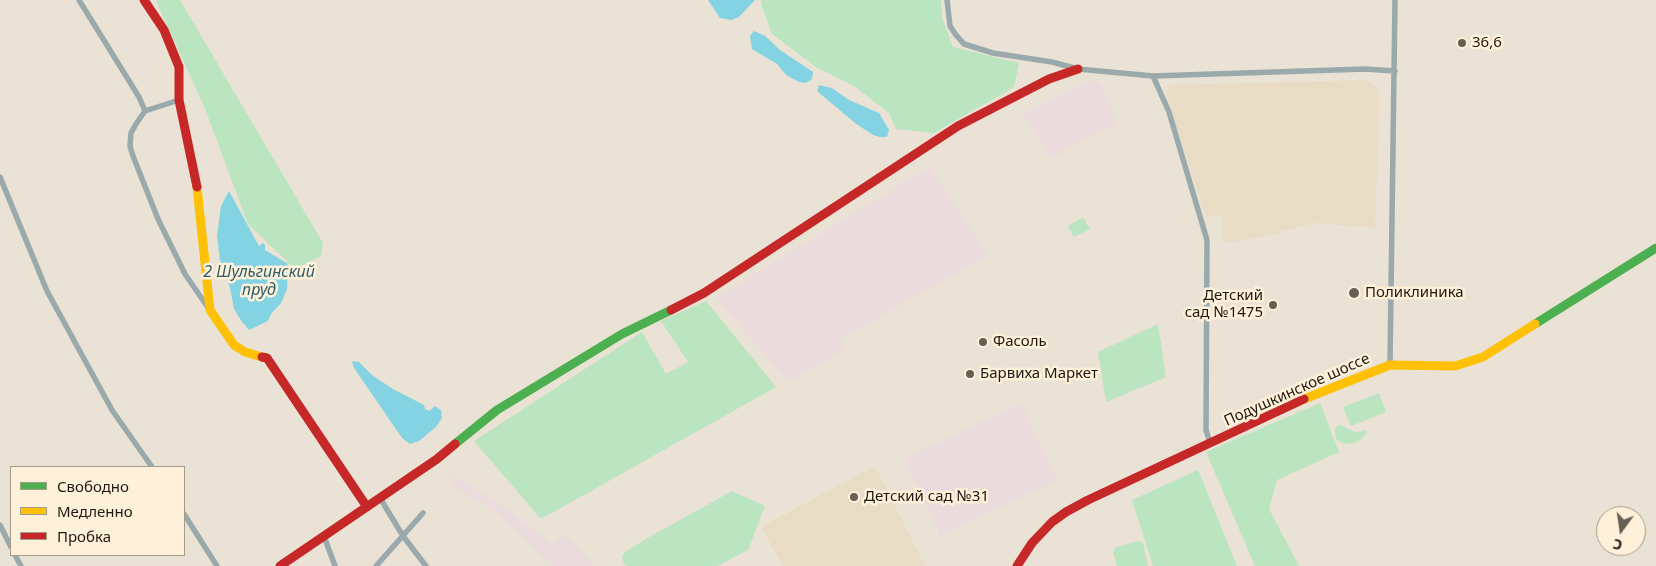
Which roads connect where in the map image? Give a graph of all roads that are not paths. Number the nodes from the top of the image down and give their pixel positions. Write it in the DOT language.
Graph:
graph roads {
  1 [pos="79,0"];
  2 [pos="144,0"];
  3 [pos="947,0"];
  4 [pos="1395,0"];
  5 [pos="1078,68"];
  6 [pos="1395,71"];
  7 [pos="1153,76"];
  8 [pos="179,100"];
  9 [pos="146,111"];
  10 [pos="0,177"];
  11 [pos="1656,248"];
  12 [pos="210,310"];
  13 [pos="1390,365"];
  14 [pos="1210,443"];
  15 [pos="151,466"];
  16 [pos="380,498"];
  17 [pos="368,507"];
  18 [pos="423,513"];
  19 [pos="185,516"];
  20 [pos="0,525"];
  21 [pos="324,536"];
  22 [pos="403,536"];
  23 [pos="10,545"];
  24 [pos="217,566"];
  25 [pos="280,566"];
  26 [pos="335,566"];
  27 [pos="376,566"];
  28 [pos="426,566"];
  29 [pos="1017,566"];
  1 -- 9 [label="street"];
  2 -- 8 [label="street"];
  3 -- 5 [label="street"];
  4 -- 6 [label="street"];
  5 -- 7 [label="street"];
  5 -- 16 [label="street"];
  6 -- 7 [label="street"];
  6 -- 13 [label="street"];
  7 -- 14 [label="street"];
  8 -- 9 [label="street"];
  8 -- 12 [label="street"];
  9 -- 12 [label="street"];
  10 -- 15 [label="street"];
  11 -- 13 [label="street, Подушкинское шоссе"];
  12 -- 17 [label="street"];
  13 -- 14 [label="street, Подушкинское шоссе"];
  14 -- 29 [label="street, Подушкинское шоссе"];
  16 -- 17 [label="street"];
  16 -- 22 [label="street"];
  17 -- 21 [label="street"];
  18 -- 22 [label="street"];
  19 -- 24 [label="street"];
  20 -- 23 [label="street"];
  21 -- 25 [label="street"];
  21 -- 26 [label="street"];
  22 -- 27 [label="street"];
  22 -- 28 [label="street"];
}
